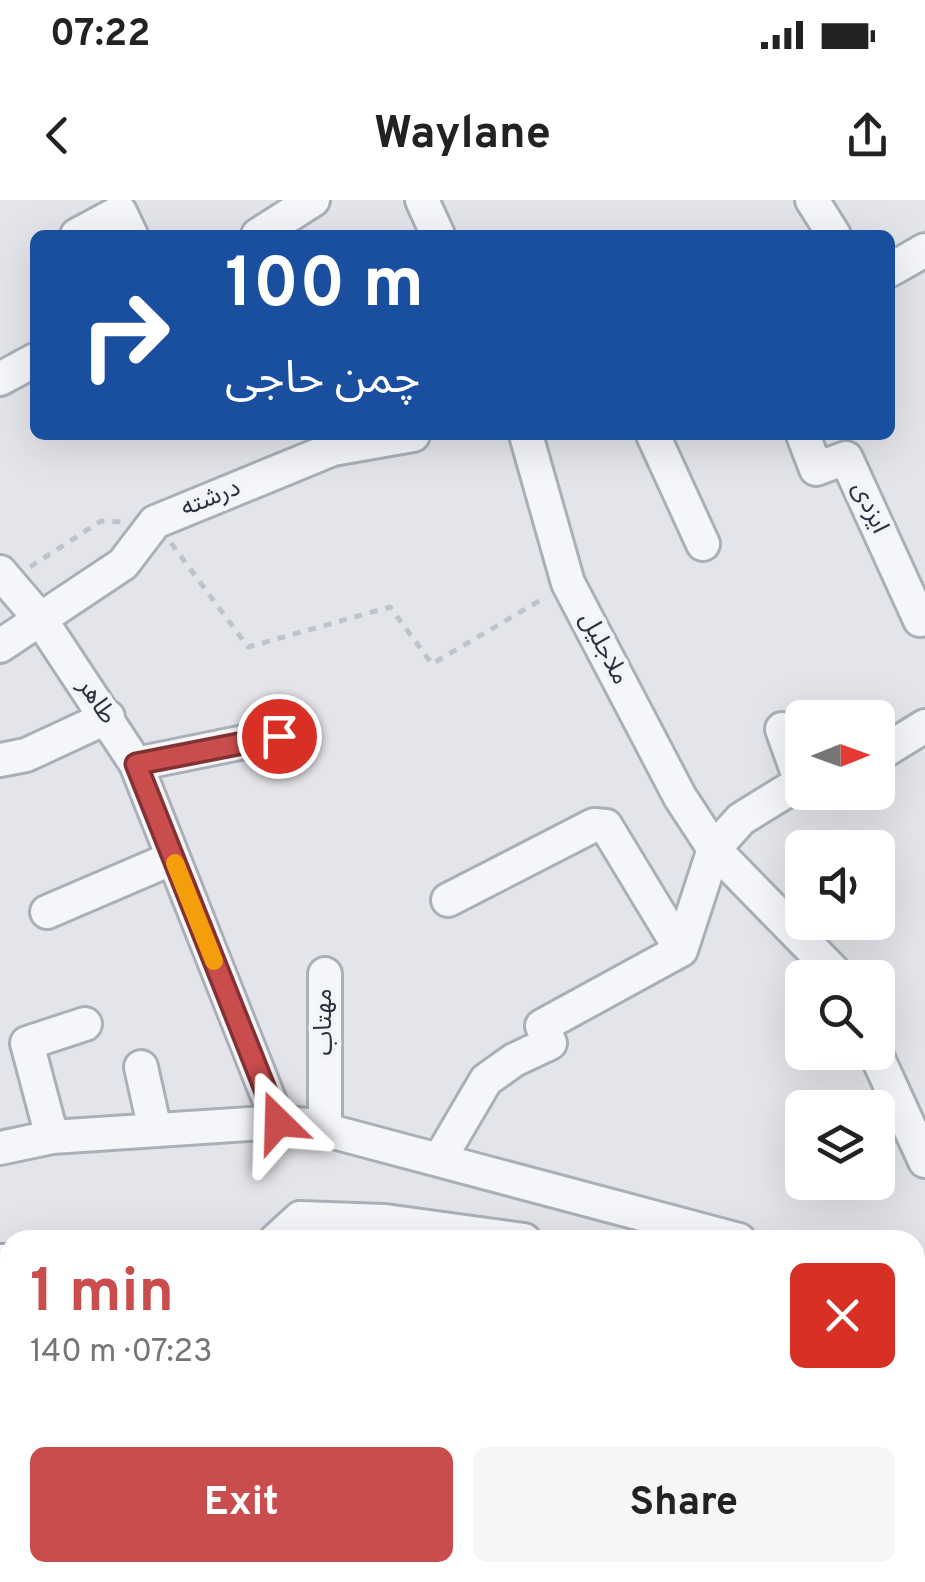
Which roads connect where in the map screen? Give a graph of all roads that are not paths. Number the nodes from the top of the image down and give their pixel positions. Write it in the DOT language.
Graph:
graph roads {
  1 [pos="313,200"];
  2 [pos="422,200"];
  3 [pos="812,200"];
  4 [pos="86,230"];
  5 [pos="128,230"];
  6 [pos="266,230"];
  7 [pos="436,230"];
  8 [pos="831,230"];
  9 [pos="925,250"];
  10 [pos="895,267"];
  11 [pos="30,363"];
  12 [pos="0,379"];
  13 [pos="527,440"];
  14 [pos="655,440"];
  15 [pos="805,440"];
  16 [pos="330,442"];
  17 [pos="703,544"];
  18 [pos="3,577"];
  19 [pos="41,620"];
  20 [pos="920,620"];
  21 [pos="0,646"];
  22 [pos="108,717"];
  23 [pos="925,726"];
  24 [pos="782,729"];
  25 [pos="279,736"];
  26 [pos="785,737"];
  27 [pos="895,745"];
  28 [pos="0,760"];
  29 [pos="136,764"];
  30 [pos="785,793"];
  31 [pos="714,848"];
  32 [pos="173,858"];
  33 [pos="448,900"];
  34 [pos="47,912"];
  35 [pos="681,950"];
  36 [pos="823,960"];
  37 [pos="324,974"];
  38 [pos="85,1024"];
  39 [pos="141,1067"];
  40 [pos="883,1070"];
  41 [pos="278,1122"];
  42 [pos="155,1130"];
  43 [pos="325,1130"];
  44 [pos="52,1137"];
  45 [pos="0,1148"];
  46 [pos="439,1160"];
  47 [pos="925,1161"];
  48 [pos="287,1230"];
  49 [pos="451,1230"];
  50 [pos="702,1230"];
  1 -- 6 [label="street"];
  2 -- 7 [label="street"];
  3 -- 8 [label="street"];
  4 -- 5 [label="street"];
  9 -- 10 [label="street"];
  11 -- 12 [label="street"];
  13 -- 31 [label="street, ملاجلیل"];
  14 -- 17 [label="street"];
  15 -- 20 [label="street, ایزدی"];
  16 -- 19 [label="street, درشته"];
  18 -- 19 [label="street, طاهر"];
  19 -- 21 [label="street, درشته"];
  19 -- 22 [label="street, طاهر"];
  22 -- 28 [label="street"];
  22 -- 29 [label="street, طاهر"];
  23 -- 27 [label="street"];
  24 -- 26 [label="street"];
  25 -- 29 [label="street"];
  29 -- 32 [label="street, طاهر"];
  30 -- 31 [label="street"];
  31 -- 35 [label="street"];
  31 -- 36 [label="street, ملاجلیل"];
  32 -- 34 [label="street"];
  32 -- 41 [label="street, طاهر"];
  33 -- 35 [label="street"];
  35 -- 46 [label="street"];
  37 -- 43 [label="street, مهتاب"];
  38 -- 44 [label="street"];
  39 -- 42 [label="street"];
  40 -- 47 [label="street"];
  41 -- 42 [label="street"];
  41 -- 43 [label="street"];
  42 -- 44 [label="street"];
  43 -- 46 [label="street"];
  44 -- 45 [label="street"];
  46 -- 50 [label="street"];
  48 -- 49 [label="street"];
}
